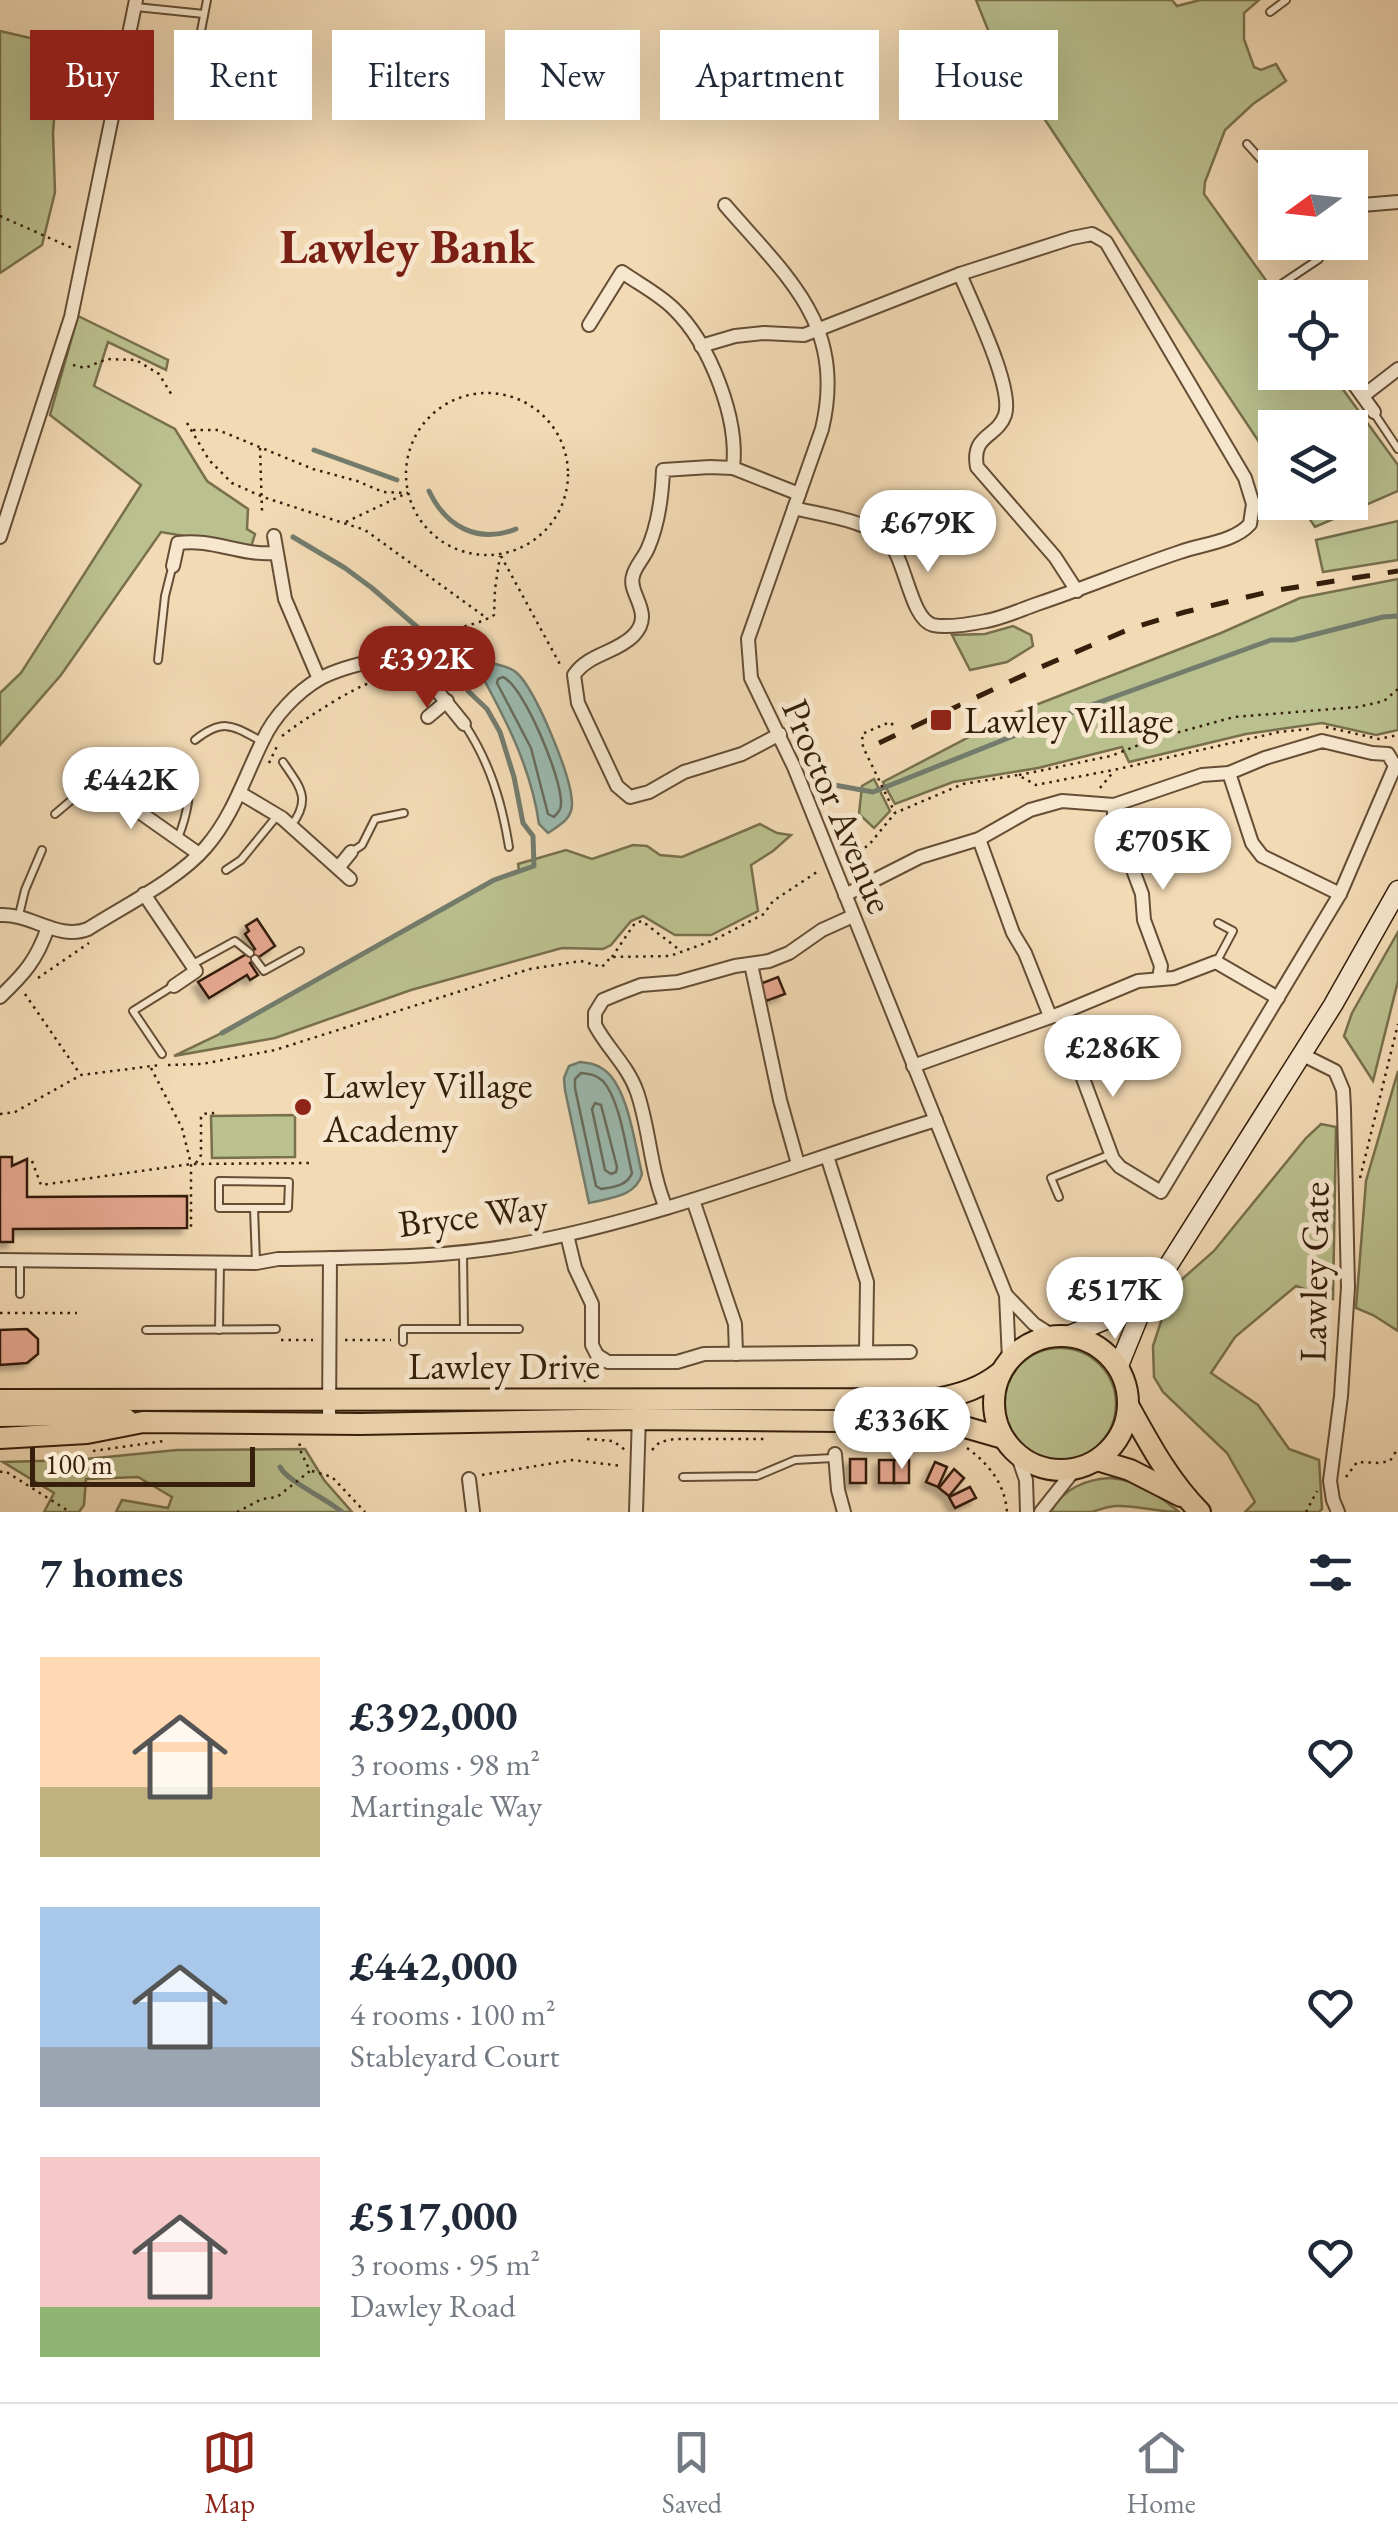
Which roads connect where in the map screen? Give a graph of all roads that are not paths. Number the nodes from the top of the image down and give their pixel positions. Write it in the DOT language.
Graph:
graph roads {
  1 [pos="207,0"];
  2 [pos="1286,0"];
  3 [pos="135,3"];
  4 [pos="1270,12"];
  5 [pos="204,14"];
  6 [pos="201,30"];
  7 [pos="1246,144"];
  8 [pos="1258,157"];
  9 [pos="1398,202"];
  10 [pos="1368,204"];
  11 [pos="725,205"];
  12 [pos="1318,260"];
  13 [pos="960,274"];
  14 [pos="1289,280"];
  15 [pos="589,325"];
  16 [pos="819,330"];
  17 [pos="701,346"];
  18 [pos="1398,370"];
  19 [pos="1358,390"];
  20 [pos="1363,396"];
  21 [pos="1374,412"];
  22 [pos="1398,448"];
  23 [pos="733,468"];
  24 [pos="797,501"];
  25 [pos="0,536"];
  26 [pos="274,536"];
  27 [pos="276,553"];
  28 [pos="173,566"];
  29 [pos="1078,590"];
  30 [pos="158,660"];
  31 [pos="319,679"];
  32 [pos="447,701"];
  33 [pos="428,717"];
  34 [pos="464,724"];
  35 [pos="780,734"];
  36 [pos="195,740"];
  37 [pos="262,741"];
  38 [pos="283,762"];
  39 [pos="189,765"];
  40 [pos="1229,772"];
  41 [pos="91,778"];
  42 [pos="240,793"];
  43 [pos="1114,805"];
  44 [pos="404,813"];
  45 [pos="55,814"];
  46 [pos="277,815"];
  47 [pos="291,826"];
  48 [pos="980,839"];
  49 [pos="178,840"];
  50 [pos="509,847"];
  51 [pos="42,850"];
  52 [pos="352,852"];
  53 [pos="199,854"];
  54 [pos="338,868"];
  55 [pos="226,870"];
  56 [pos="350,879"];
  57 [pos="1398,890"];
  58 [pos="144,894"];
  59 [pos="1340,894"];
  60 [pos="844,895"];
  61 [pos="0,914"];
  62 [pos="19,915"];
  63 [pos="853,916"];
  64 [pos="1218,923"];
  65 [pos="48,927"];
  66 [pos="300,951"];
  67 [pos="1216,962"];
  68 [pos="192,964"];
  69 [pos="751,964"];
  70 [pos="1158,978"];
  71 [pos="174,986"];
  72 [pos="0,998"];
  73 [pos="1278,998"];
  74 [pos="1054,1015"];
  75 [pos="162,1054"];
  76 [pos="1301,1054"];
  77 [pos="913,1066"];
  78 [pos="936,1120"];
  79 [pos="1110,1155"];
  80 [pos="827,1156"];
  81 [pos="798,1164"];
  82 [pos="1059,1197"];
  83 [pos="693,1200"];
  84 [pos="254,1208"];
  85 [pos="666,1208"];
  86 [pos="567,1235"];
  87 [pos="462,1252"];
  88 [pos="330,1258"];
  89 [pos="0,1260"];
  90 [pos="20,1260"];
  91 [pos="220,1263"];
  92 [pos="256,1263"];
  93 [pos="20,1294"];
  94 [pos="1006,1296"];
  95 [pos="1144,1304"];
  96 [pos="276,1329"];
  97 [pos="464,1329"];
  98 [pos="519,1329"];
  99 [pos="146,1330"];
  100 [pos="218,1330"];
  101 [pos="1060,1336"];
  102 [pos="403,1341"];
  103 [pos="866,1352"];
  104 [pos="910,1352"];
  105 [pos="736,1354"];
  106 [pos="1005,1366"];
  107 [pos="1118,1368"];
  108 [pos="0,1400"];
  109 [pos="329,1401"];
  110 [pos="1128,1405"];
  111 [pos="639,1410"];
  112 [pos="0,1416"];
  113 [pos="143,1422"];
  114 [pos="329,1423"];
  115 [pos="0,1438"];
  116 [pos="1010,1446"];
  117 [pos="836,1456"];
  118 [pos="1098,1460"];
  119 [pos="1075,1470"];
  120 [pos="683,1476"];
  121 [pos="469,1479"];
  122 [pos="1194,1506"];
  123 [pos="473,1512"];
  124 [pos="636,1512"];
  125 [pos="844,1512"];
  126 [pos="1027,1512"];
  127 [pos="1042,1512"];
  128 [pos="1338,1512"];
  1 -- 5 [label="lane"];
  2 -- 4 [label="lane"];
  3 -- 5 [label="lane"];
  3 -- 25 [label="street"];
  5 -- 6 [label="lane"];
  7 -- 8 [label="lane"];
  9 -- 10 [label="street"];
  11 -- 16 [label="street, Proctor Avenue"];
  12 -- 14 [label="lane"];
  13 -- 16 [label="street"];
  13 -- 29 [label="street"];
  13 -- 29 [label="street"];
  15 -- 17 [label="street"];
  16 -- 17 [label="street"];
  16 -- 24 [label="street, Proctor Avenue"];
  17 -- 23 [label="street"];
  18 -- 20 [label="street"];
  19 -- 20 [label="street"];
  20 -- 21 [label="street"];
  21 -- 22 [label="lane"];
  23 -- 24 [label="street"];
  23 -- 35 [label="street"];
  24 -- 29 [label="street"];
  24 -- 35 [label="street, Proctor Avenue"];
  26 -- 27 [label="street"];
  27 -- 28 [label="street"];
  27 -- 31 [label="street"];
  28 -- 30 [label="lane"];
  31 -- 32 [label="street"];
  31 -- 37 [label="street"];
  32 -- 33 [label="street"];
  32 -- 34 [label="street"];
  34 -- 50 [label="lane"];
  35 -- 60 [label="street, Proctor Avenue"];
  36 -- 37 [label="lane"];
  37 -- 42 [label="street"];
  38 -- 47 [label="lane"];
  39 -- 49 [label="lane"];
  40 -- 43 [label="street"];
  40 -- 59 [label="street"];
  40 -- 59 [label="street"];
  41 -- 45 [label="lane"];
  41 -- 49 [label="street"];
  42 -- 46 [label="street"];
  42 -- 53 [label="street"];
  43 -- 48 [label="street"];
  43 -- 70 [label="street"];
  44 -- 52 [label="lane"];
  46 -- 47 [label="street"];
  46 -- 55 [label="lane"];
  47 -- 54 [label="street"];
  48 -- 60 [label="street"];
  48 -- 74 [label="street"];
  49 -- 53 [label="street"];
  51 -- 62 [label="lane"];
  52 -- 54 [label="street"];
  53 -- 58 [label="street"];
  54 -- 56 [label="street"];
  57 -- 76 [label="street"];
  58 -- 65 [label="street"];
  58 -- 68 [label="street"];
  59 -- 73 [label="street"];
  60 -- 63 [label="street, Proctor Avenue"];
  61 -- 62 [label="street"];
  62 -- 65 [label="street"];
  63 -- 69 [label="street"];
  63 -- 77 [label="street, Proctor Avenue"];
  64 -- 67 [label="lane"];
  65 -- 72 [label="street"];
  66 -- 68 [label="lane"];
  67 -- 70 [label="street"];
  67 -- 73 [label="street"];
  68 -- 71 [label="street"];
  69 -- 81 [label="street"];
  69 -- 85 [label="street"];
  70 -- 74 [label="street"];
  71 -- 75 [label="lane"];
  73 -- 79 [label="street"];
  74 -- 77 [label="street"];
  74 -- 79 [label="street"];
  76 -- 95 [label="street"];
  76 -- 128 [label="street, Lawley Gate"];
  77 -- 78 [label="street, Proctor Avenue"];
  78 -- 80 [label="street, Bryce Way"];
  78 -- 94 [label="street, Proctor Avenue"];
  79 -- 82 [label="lane"];
  80 -- 81 [label="street, Bryce Way"];
  80 -- 103 [label="street"];
  81 -- 83 [label="street, Bryce Way"];
  83 -- 85 [label="street, Bryce Way"];
  83 -- 105 [label="street"];
  84 -- 84 [label="lane"];
  84 -- 92 [label="lane"];
  85 -- 86 [label="street, Bryce Way"];
  86 -- 87 [label="street, Bryce Way"];
  86 -- 105 [label="street"];
  87 -- 88 [label="street, Bryce Way"];
  87 -- 97 [label="lane"];
  88 -- 92 [label="street, Bryce Way"];
  88 -- 109 [label="street"];
  89 -- 90 [label="street, Bryce Way"];
  90 -- 91 [label="street, Bryce Way"];
  90 -- 93 [label="lane"];
  91 -- 92 [label="street, Bryce Way"];
  91 -- 100 [label="lane"];
  94 -- 101 [label="street, Proctor Avenue"];
  94 -- 106 [label="street, Proctor Avenue"];
  95 -- 101 [label="street"];
  95 -- 107 [label="street"];
  96 -- 100 [label="lane"];
  97 -- 98 [label="lane"];
  97 -- 102 [label="lane"];
  99 -- 100 [label="lane"];
  101 -- 106 [label="main road"];
  101 -- 107 [label="main road"];
  103 -- 104 [label="street"];
  103 -- 105 [label="street"];
  106 -- 111 [label="main road, Lawley Drive"];
  106 -- 116 [label="main road"];
  107 -- 110 [label="main road"];
  108 -- 109 [label="main road, Lawley Drive"];
  109 -- 111 [label="main road, Lawley Drive"];
  109 -- 114 [label="street"];
  110 -- 118 [label="main road"];
  110 -- 122 [label="main road"];
  111 -- 114 [label="main road, Lawley Drive"];
  111 -- 116 [label="main road, Lawley Drive"];
  111 -- 124 [label="street"];
  112 -- 113 [label="main road"];
  113 -- 114 [label="main road, Lawley Drive"];
  113 -- 115 [label="main road, Lawley Drive"];
  116 -- 119 [label="main road"];
  116 -- 126 [label="street"];
  117 -- 120 [label="lane"];
  117 -- 125 [label="street"];
  118 -- 119 [label="main road"];
  118 -- 122 [label="main road"];
  119 -- 127 [label="street"];
  121 -- 123 [label="street"];
}
